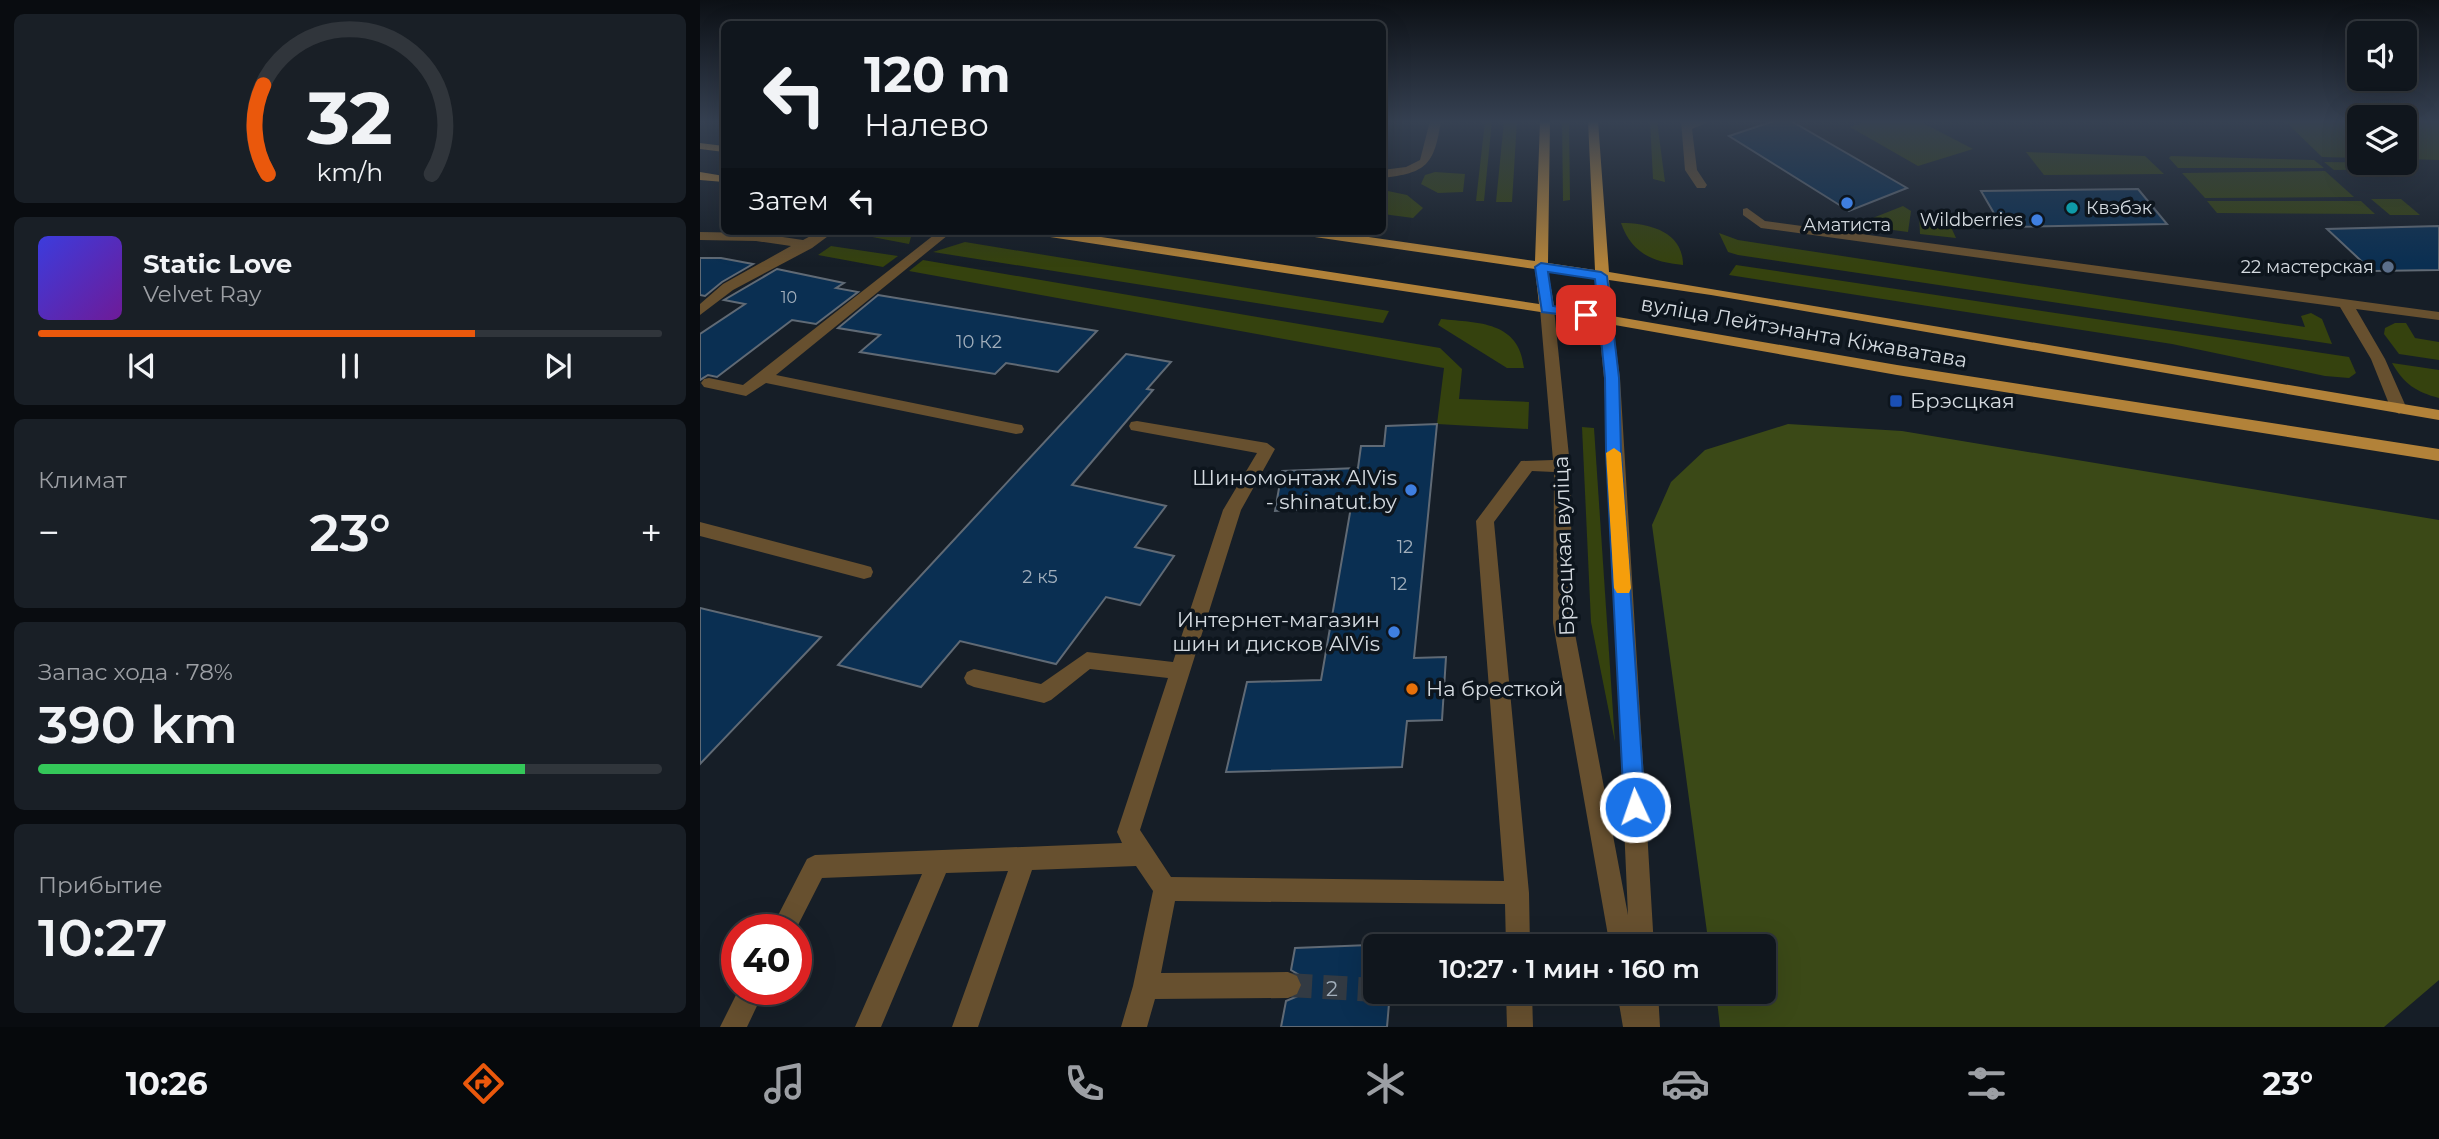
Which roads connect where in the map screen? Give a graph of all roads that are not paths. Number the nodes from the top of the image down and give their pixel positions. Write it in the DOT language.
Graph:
graph roads {
  1 [pos="1408,169"];
  2 [pos="1544,169"];
  3 [pos="1595,169"];
  4 [pos="1691,169"];
  5 [pos="1386,174"];
  6 [pos="700,176"];
  7 [pos="721,179"];
  8 [pos="1701,185"];
  9 [pos="1747,212"];
  10 [pos="823,235"];
  11 [pos="942,235"];
  12 [pos="1063,235"];
  13 [pos="1328,235"];
  14 [pos="700,236"];
  15 [pos="807,245"];
  16 [pos="1541,267"];
  17 [pos="1601,276"];
  18 [pos="2345,303"];
  19 [pos="1547,309"];
  20 [pos="700,310"];
  21 [pos="2439,316"];
  22 [pos="1605,318"];
  23 [pos="763,377"];
  24 [pos="709,383"];
  25 [pos="2399,410"];
  26 [pos="2439,415"];
  27 [pos="1137,426"];
  28 [pos="1016,429"];
  29 [pos="2439,455"];
  30 [pos="1562,466"];
  31 [pos="700,529"];
  32 [pos="864,572"];
  33 [pos="1180,671"];
  34 [pos="974,678"];
  35 [pos="1142,853"];
  36 [pos="1024,858"];
  37 [pos="939,863"];
  38 [pos="1165,889"];
  39 [pos="1517,893"];
  40 [pos="791,914"];
  41 [pos="1518,934"];
  42 [pos="1620,934"];
  43 [pos="1641,934"];
  44 [pos="1288,985"];
  45 [pos="1146,986"];
  46 [pos="1519,1004"];
  47 [pos="1632,1004"];
  48 [pos="1646,1004"];
  49 [pos="744,1005"];
  50 [pos="733,1027"];
  51 [pos="868,1027"];
  52 [pos="965,1027"];
  53 [pos="1135,1027"];
  54 [pos="1520,1027"];
  55 [pos="1636,1027"];
  56 [pos="1647,1027"];
  1 -- 5 [label="street"];
  2 -- 16 [label="main road, Брэсцкая вуліца"];
  3 -- 17 [label="main road"];
  4 -- 8 [label="street"];
  6 -- 7 [label="main road"];
  9 -- 18 [label="street"];
  10 -- 15 [label="street"];
  11 -- 23 [label="street"];
  12 -- 19 [label="main road, вуліца Лейтэнанта Кіжаватава"];
  13 -- 16 [label="main road, вуліца Лейтэнанта Кіжаватава"];
  14 -- 15 [label="street"];
  15 -- 20 [label="street"];
  16 -- 17 [label="main road, вуліца Лейтэнанта Кіжаватава"];
  16 -- 19 [label="main road, Брэсцкая вуліца"];
  17 -- 22 [label="main road"];
  17 -- 25 [label="main road, вуліца Лейтэнанта Кіжаватава"];
  18 -- 21 [label="street"];
  18 -- 25 [label="street"];
  19 -- 22 [label="main road, вуліца Лейтэнанта Кіжаватава"];
  19 -- 30 [label="street, Брэсцкая вуліца"];
  22 -- 29 [label="main road, вуліца Лейтэнанта Кіжаватава"];
  22 -- 43 [label="street"];
  23 -- 24 [label="street"];
  23 -- 28 [label="street"];
  25 -- 26 [label="main road, вуліца Лейтэнанта Кіжаватава"];
  27 -- 33 [label="street"];
  30 -- 39 [label="street"];
  30 -- 42 [label="street, Брэсцкая вуліца"];
  31 -- 32 [label="street"];
  33 -- 34 [label="street"];
  33 -- 35 [label="street"];
  35 -- 36 [label="street"];
  35 -- 38 [label="street"];
  36 -- 37 [label="street"];
  36 -- 52 [label="street"];
  37 -- 40 [label="street"];
  37 -- 51 [label="street"];
  38 -- 39 [label="street"];
  38 -- 45 [label="street"];
  39 -- 41 [label="street"];
  44 -- 45 [label="street"];
  45 -- 53 [label="street"];
  46 -- 54 [label="street"];
  47 -- 55 [label="street"];
  48 -- 56 [label="street"];
  49 -- 50 [label="street"];
}
